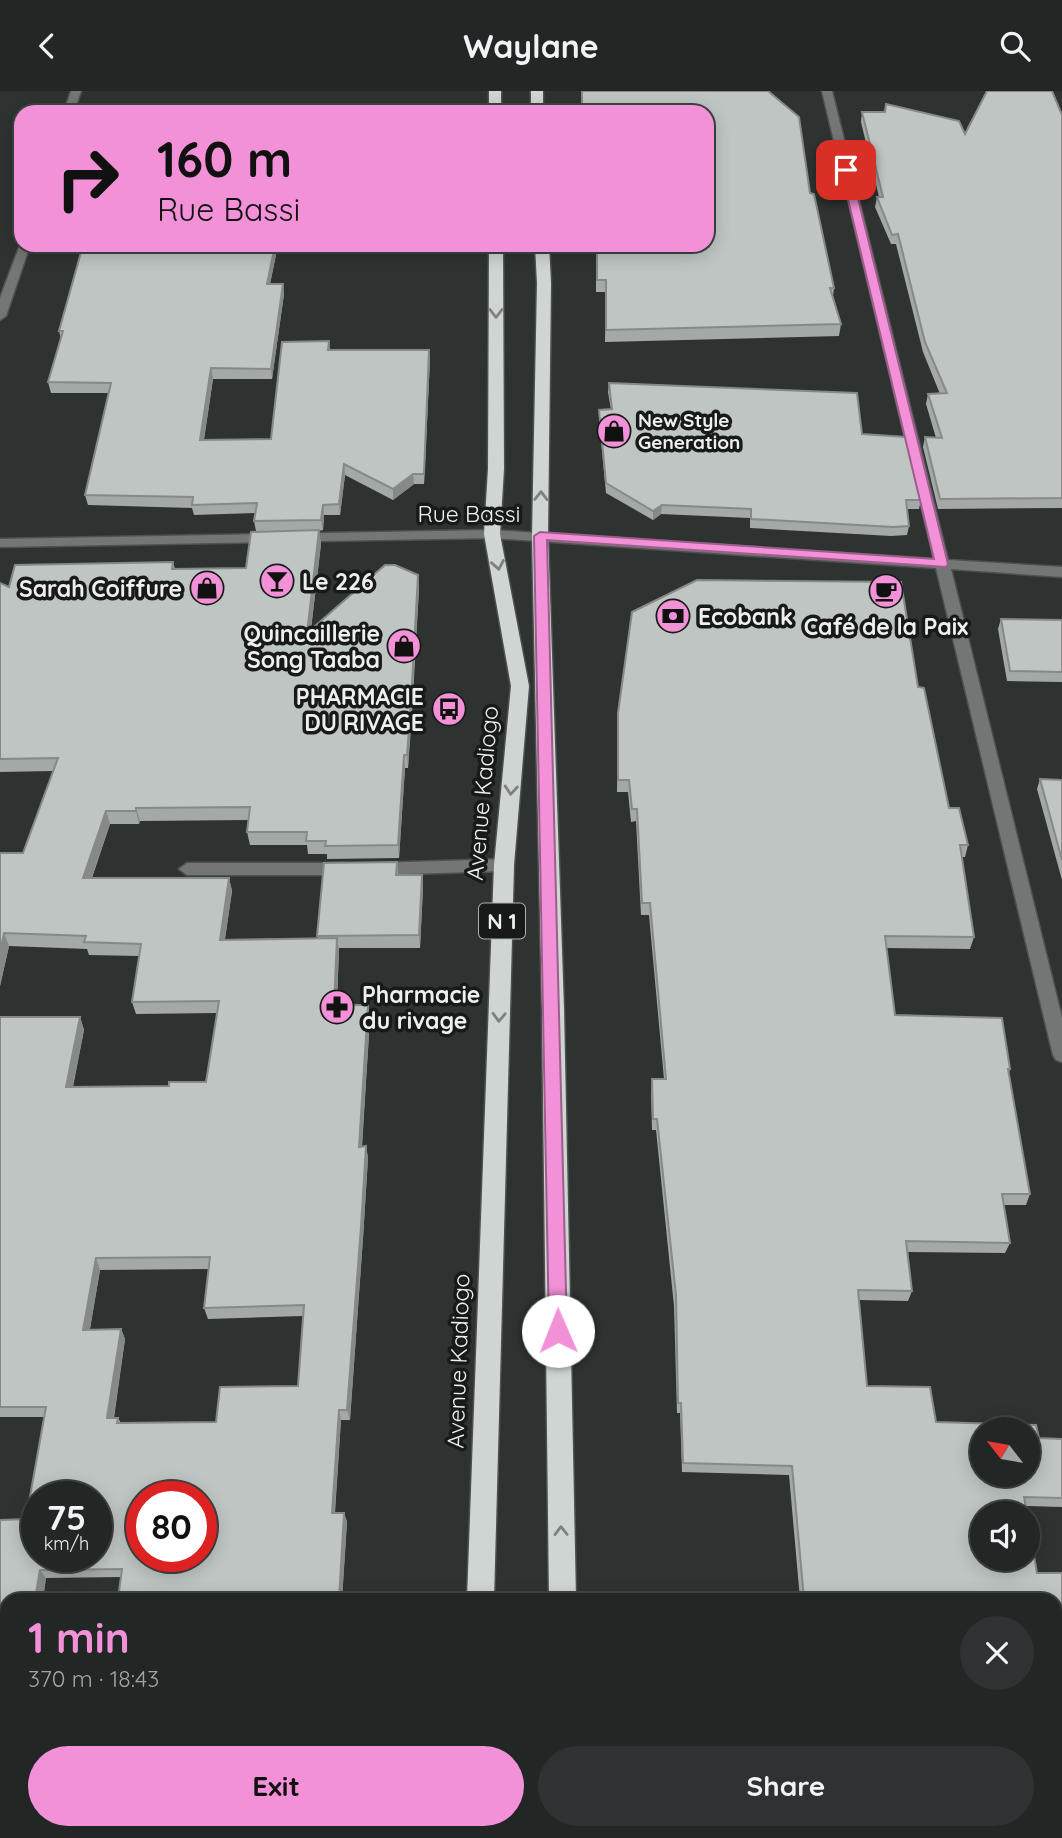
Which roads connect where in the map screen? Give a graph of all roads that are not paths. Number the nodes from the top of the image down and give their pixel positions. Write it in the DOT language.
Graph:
graph roads {
  1 [pos="827,91"];
  2 [pos="22,252"];
  3 [pos="496,252"];
  4 [pos="542,252"];
  5 [pos="0,316"];
  6 [pos="492,534"];
  7 [pos="540,536"];
  8 [pos="0,543"];
  9 [pos="942,564"];
  10 [pos="1062,572"];
  11 [pos="504,865"];
  12 [pos="187,869"];
  13 [pos="1062,1055"];
  14 [pos="480,1593"];
  15 [pos="562,1593"];
  1 -- 9 [label="street"];
  2 -- 5 [label="street"];
  3 -- 6 [label="highway, Avenue Kadiogo / N 1, one-way"];
  7 -- 4 [label="highway, N 1, one-way"];
  6 -- 7 [label="street, Rue Bassi"];
  6 -- 8 [label="street, Rue Bassi"];
  6 -- 11 [label="highway, Avenue Kadiogo / N 1, one-way"];
  7 -- 9 [label="street, Rue Bassi"];
  15 -- 7 [label="highway, N 1, one-way"];
  9 -- 10 [label="street, Rue Bassi"];
  9 -- 13 [label="street"];
  11 -- 12 [label="street"];
  11 -- 14 [label="highway, Avenue Kadiogo / N 1, one-way"];
}
